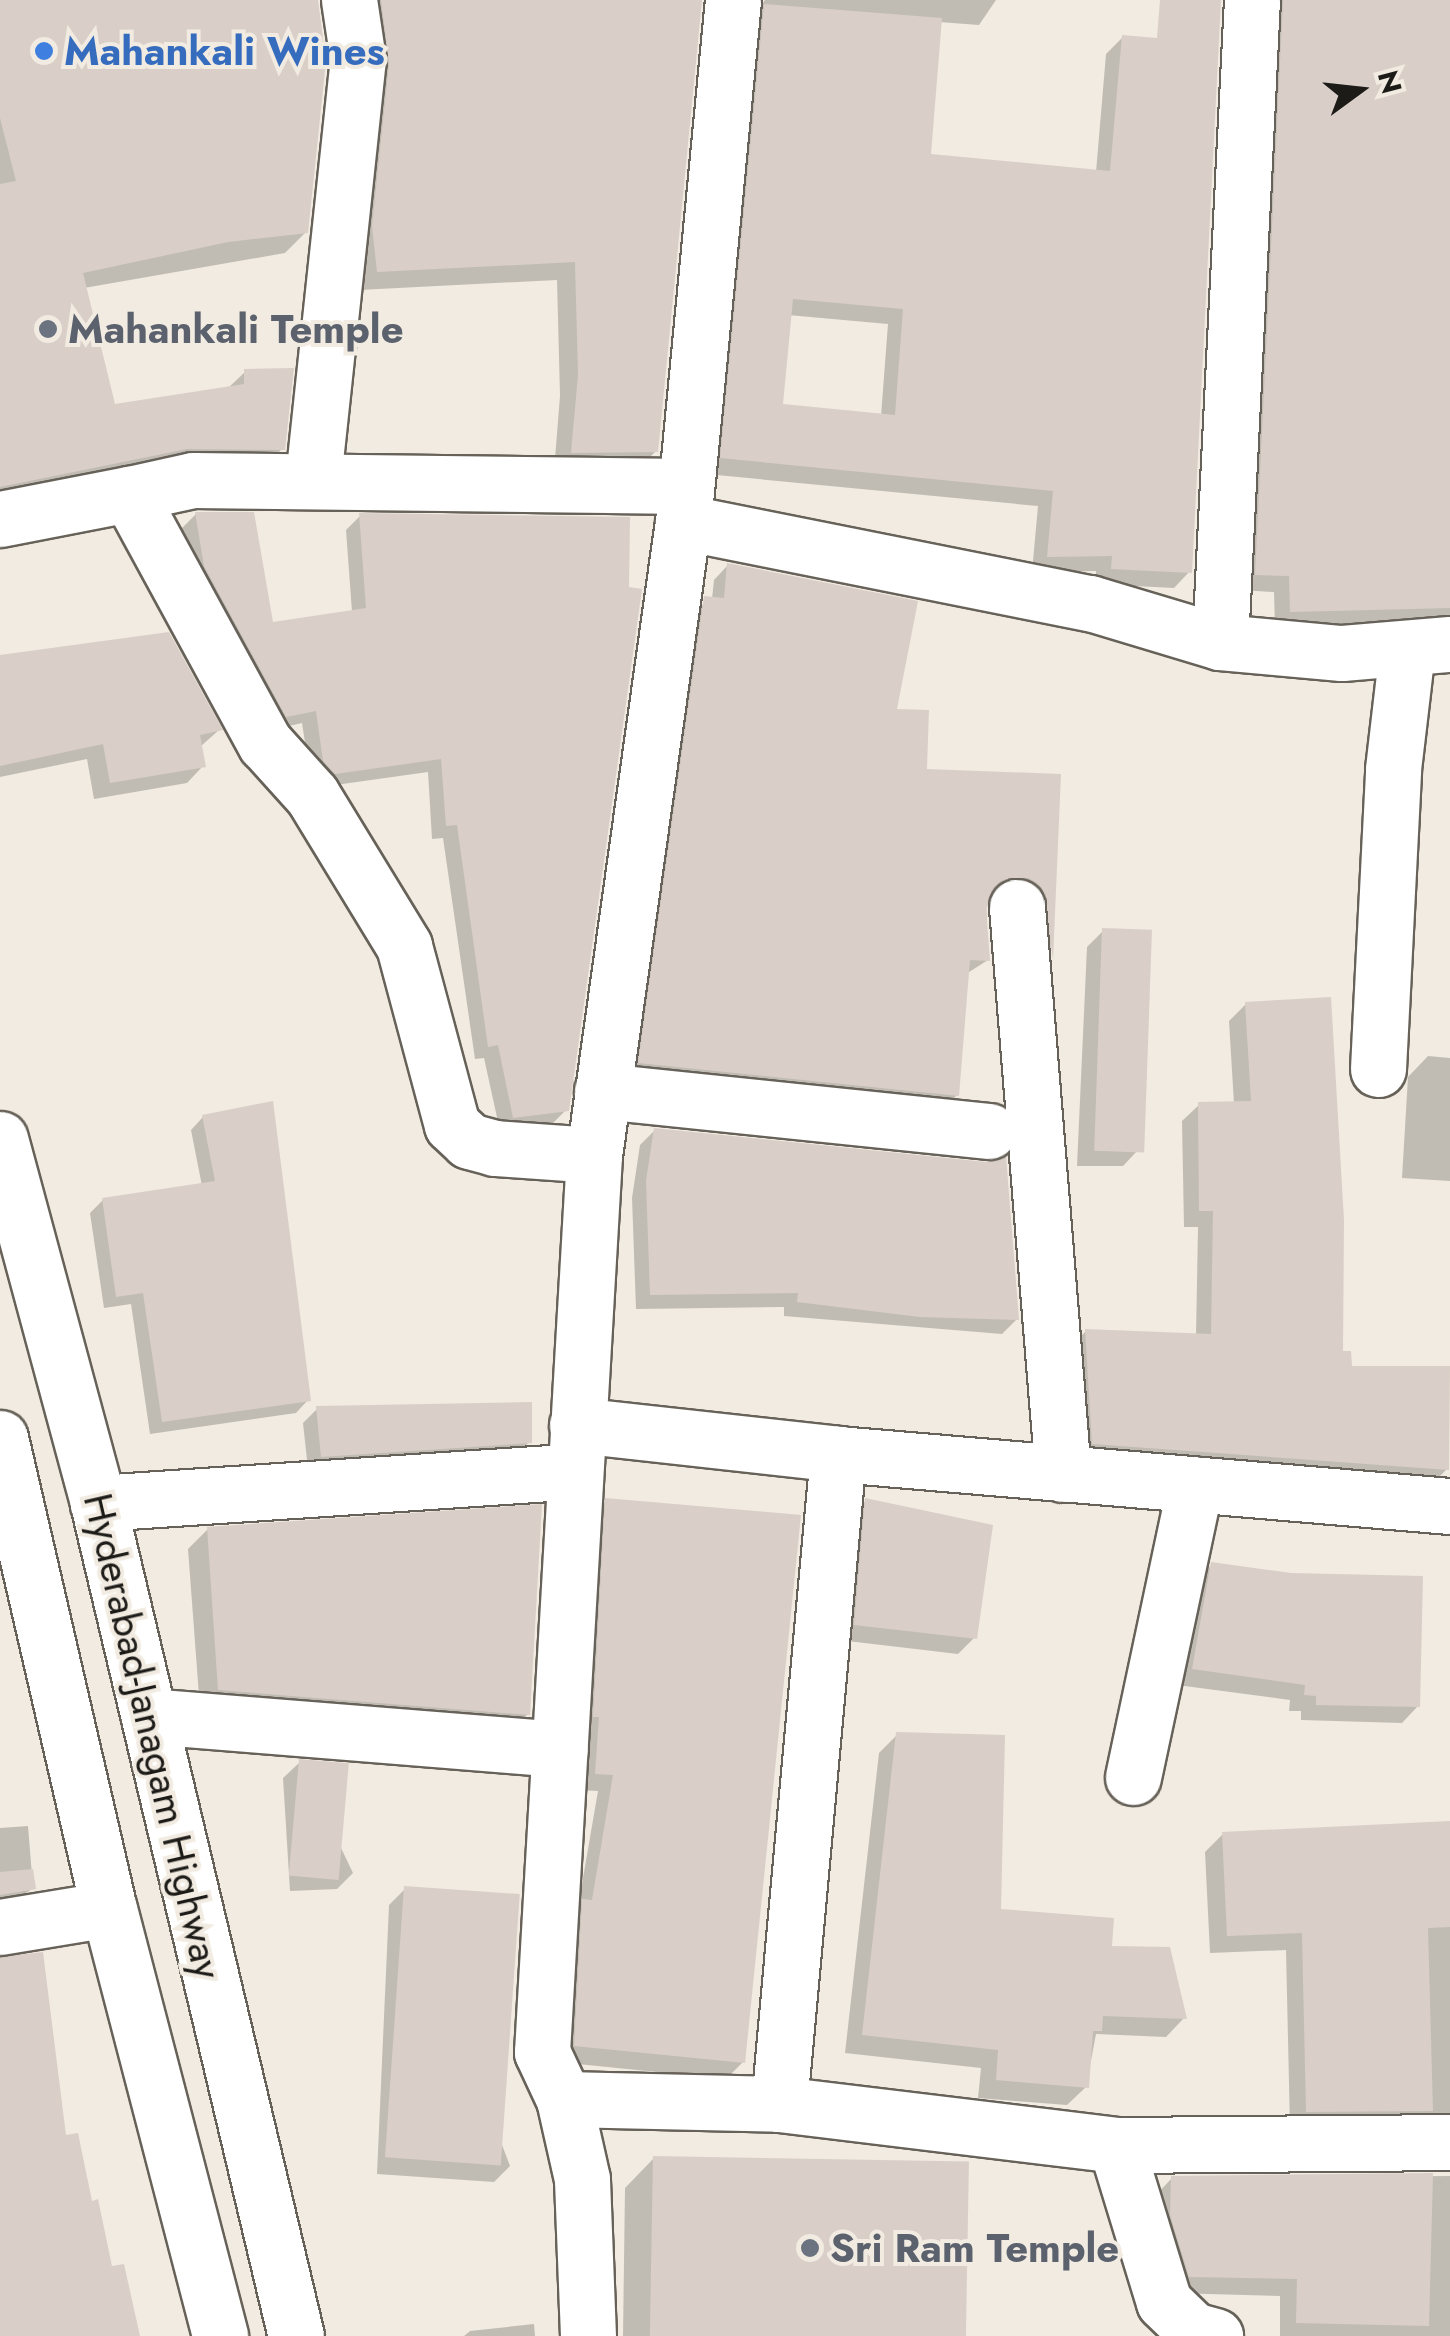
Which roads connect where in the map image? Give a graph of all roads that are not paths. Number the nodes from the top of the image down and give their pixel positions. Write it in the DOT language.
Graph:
graph roads {
  1 [pos="348,0"];
  2 [pos="733,0"];
  3 [pos="1252,0"];
  4 [pos="313,479"];
  5 [pos="129,494"];
  6 [pos="684,504"];
  7 [pos="0,518"];
  8 [pos="1220,642"];
  9 [pos="1428,647"];
  10 [pos="1017,907"];
  11 [pos="1378,1069"];
  12 [pos="602,1092"];
  13 [pos="989,1131"];
  14 [pos="0,1139"];
  15 [pos="594,1155"];
  16 [pos="0,1438"];
  17 [pos="576,1448"];
  18 [pos="838,1454"];
  19 [pos="1063,1474"];
  20 [pos="1195,1485"];
  21 [pos="98,1503"];
  22 [pos="1450,1506"];
  23 [pos="149,1716"];
  24 [pos="560,1750"];
  25 [pos="1133,1777"];
  26 [pos="109,1909"];
  27 [pos="0,1927"];
  28 [pos="564,2099"];
  29 [pos="779,2104"];
  30 [pos="1450,2142"];
  31 [pos="1116,2145"];
  32 [pos="220,2336"];
  33 [pos="296,2336"];
  34 [pos="588,2336"];
  35 [pos="1215,2336"];
  1 -- 4 [label="main road"];
  2 -- 6 [label="main road"];
  3 -- 8 [label="main road"];
  4 -- 5 [label="main road"];
  4 -- 6 [label="main road"];
  5 -- 7 [label="main road"];
  5 -- 15 [label="main road"];
  6 -- 8 [label="main road"];
  6 -- 12 [label="main road"];
  8 -- 9 [label="main road"];
  9 -- 11 [label="main road"];
  10 -- 19 [label="main road"];
  12 -- 13 [label="main road"];
  12 -- 15 [label="main road"];
  14 -- 21 [label="main road, Hyderabad-Janagam Highway"];
  15 -- 17 [label="main road"];
  16 -- 26 [label="main road, Hyderabad-Janagam Highway"];
  17 -- 18 [label="main road"];
  17 -- 21 [label="main road"];
  17 -- 24 [label="main road"];
  18 -- 19 [label="main road"];
  18 -- 29 [label="main road"];
  19 -- 20 [label="main road"];
  20 -- 22 [label="main road"];
  20 -- 25 [label="main road"];
  21 -- 23 [label="main road, Hyderabad-Janagam Highway"];
  23 -- 24 [label="main road"];
  23 -- 33 [label="main road, Hyderabad-Janagam Highway"];
  24 -- 28 [label="main road"];
  26 -- 27 [label="main road"];
  26 -- 32 [label="main road, Hyderabad-Janagam Highway"];
  28 -- 29 [label="main road"];
  28 -- 34 [label="main road"];
  29 -- 31 [label="main road"];
  30 -- 31 [label="main road"];
  31 -- 35 [label="main road"];
}
